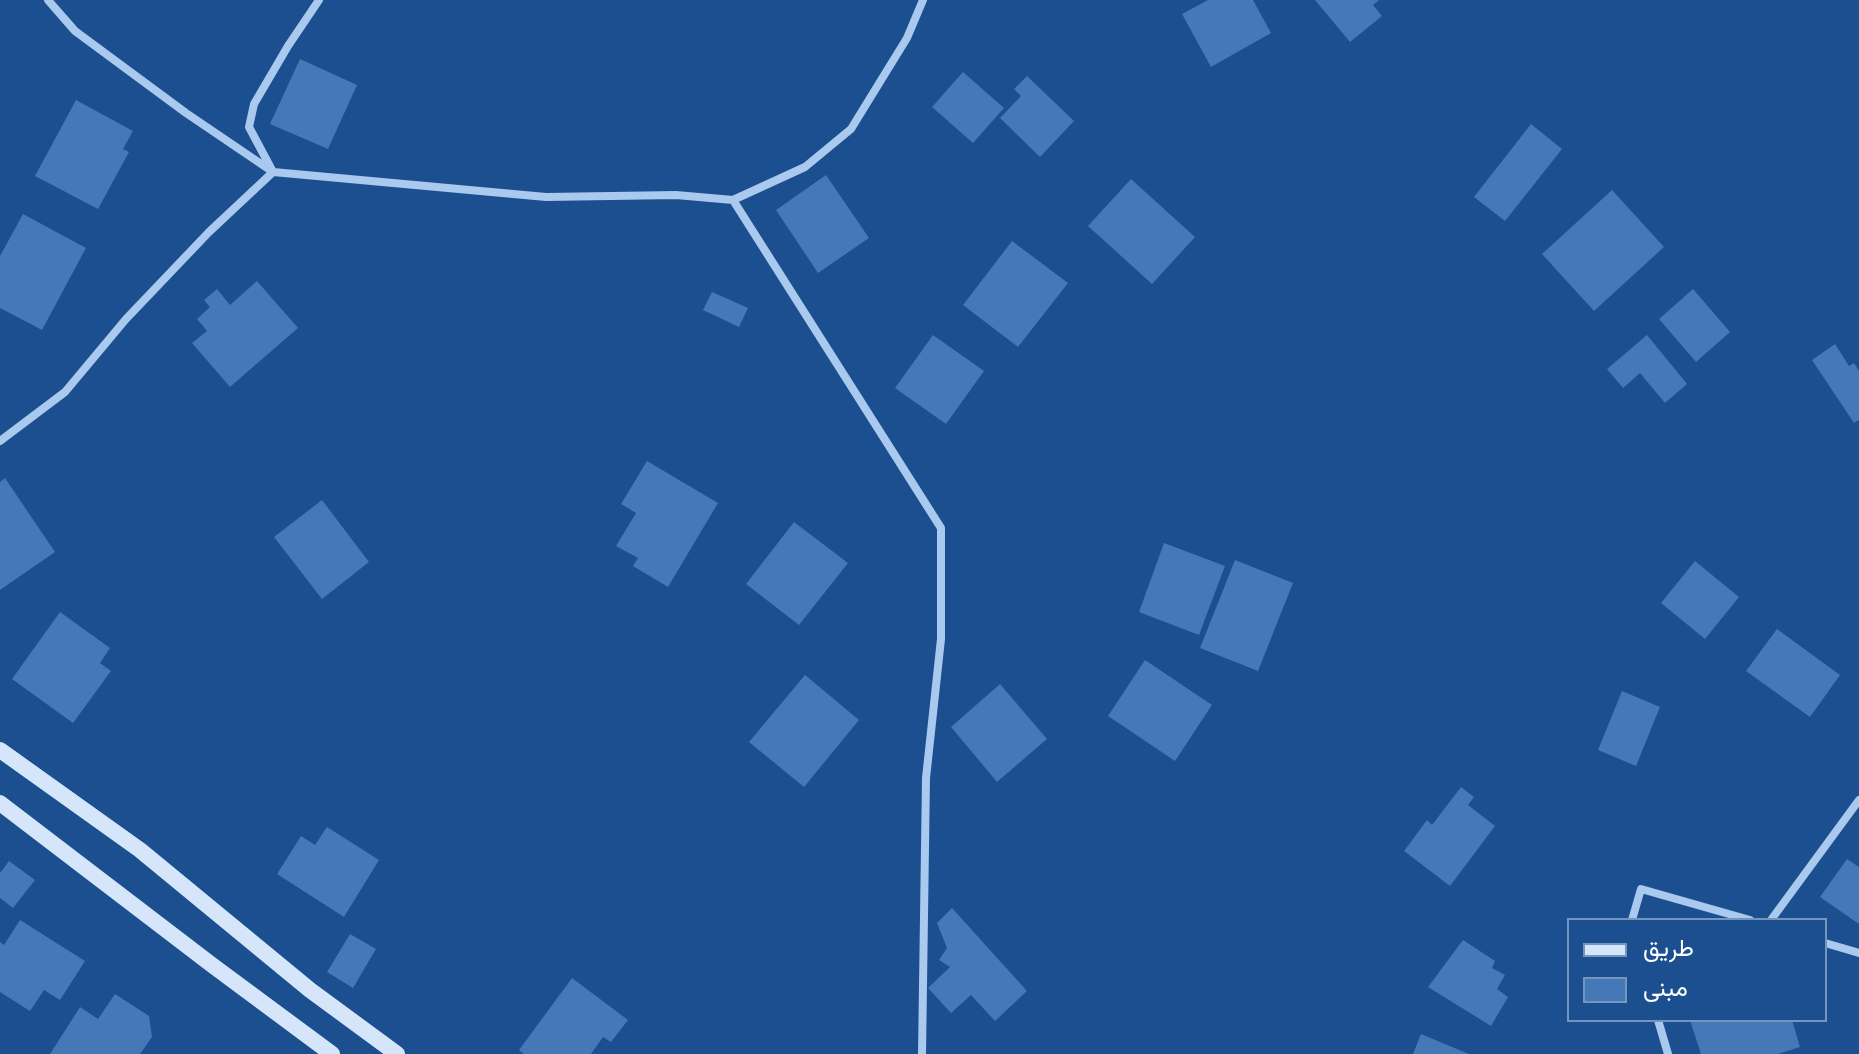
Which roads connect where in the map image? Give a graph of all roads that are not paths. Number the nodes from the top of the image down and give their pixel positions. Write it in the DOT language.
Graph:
graph roads {
  1 [pos="48,0"];
  2 [pos="319,0"];
  3 [pos="923,0"];
  4 [pos="273,172"];
  5 [pos="733,200"];
  6 [pos="0,441"];
  7 [pos="0,750"];
  8 [pos="1859,800"];
  9 [pos="0,803"];
  10 [pos="1633,918"];
  11 [pos="1743,918"];
  12 [pos="1772,918"];
  13 [pos="1827,944"];
  14 [pos="1859,953"];
  15 [pos="1659,1022"];
  16 [pos="332,1054"];
  17 [pos="397,1054"];
  18 [pos="922,1054"];
  19 [pos="1668,1054"];
  1 -- 4 [label="street"];
  2 -- 4 [label="street"];
  3 -- 5 [label="street"];
  4 -- 5 [label="street"];
  4 -- 6 [label="street"];
  5 -- 18 [label="street"];
  7 -- 17 [label="main road"];
  8 -- 12 [label="street"];
  9 -- 16 [label="main road"];
  10 -- 11 [label="street"];
  13 -- 14 [label="street"];
  15 -- 19 [label="street"];
}
